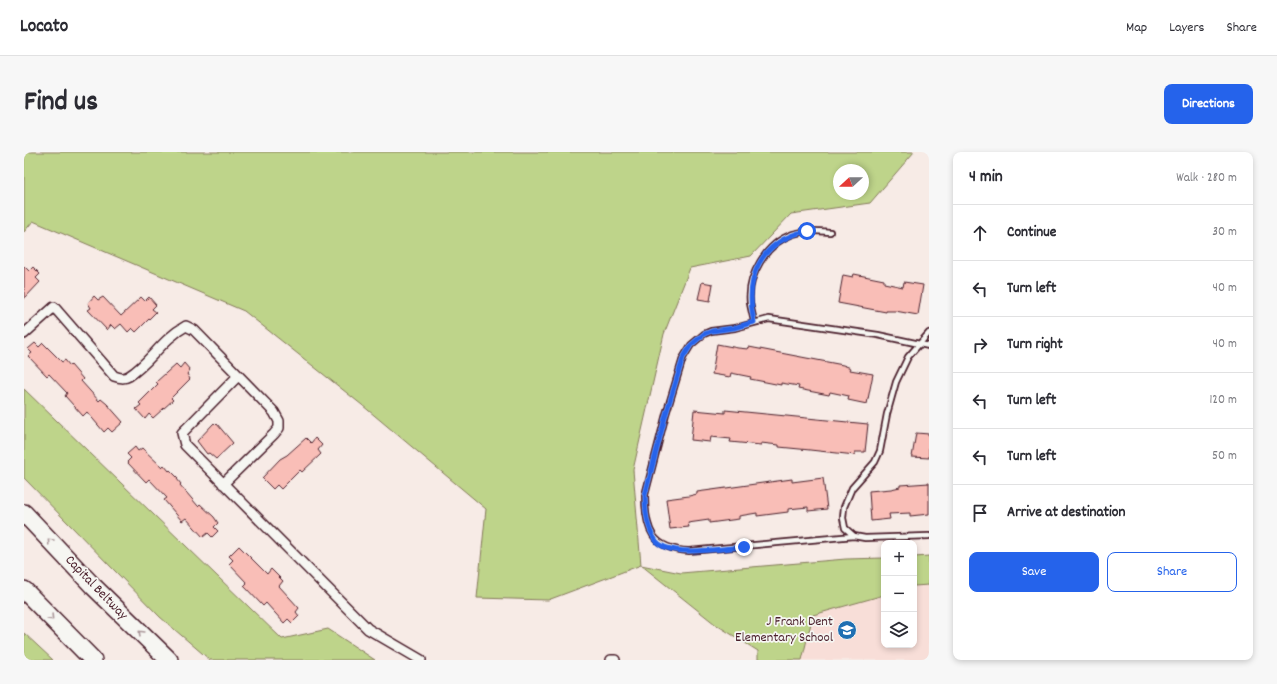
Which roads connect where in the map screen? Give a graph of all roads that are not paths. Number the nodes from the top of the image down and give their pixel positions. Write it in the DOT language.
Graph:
graph roads {
  1 [pos="830,232"];
  2 [pos="754,322"];
  3 [pos="929,333"];
  4 [pos="24,334"];
  5 [pos="918,344"];
  6 [pos="929,346"];
  7 [pos="238,376"];
  8 [pos="223,484"];
  9 [pos="24,513"];
  10 [pos="854,536"];
  11 [pos="929,536"];
  12 [pos="24,590"];
  13 [pos="93,660"];
  14 [pos="169,660"];
  15 [pos="421,660"];
  16 [pos="611,660"];
  17 [pos="615,660"];
  1 -- 2 [label="lane"];
  2 -- 5 [label="lane"];
  2 -- 10 [label="lane"];
  3 -- 5 [label="lane"];
  4 -- 7 [label="street"];
  5 -- 6 [label="lane"];
  5 -- 10 [label="lane"];
  7 -- 8 [label="street"];
  7 -- 8 [label="street"];
  8 -- 15 [label="street"];
  14 -- 9 [label="highway, Capital Beltway, one-way"];
  10 -- 11 [label="lane"];
  12 -- 13 [label="highway, one-way"];
  16 -- 17 [label="street"];
}
